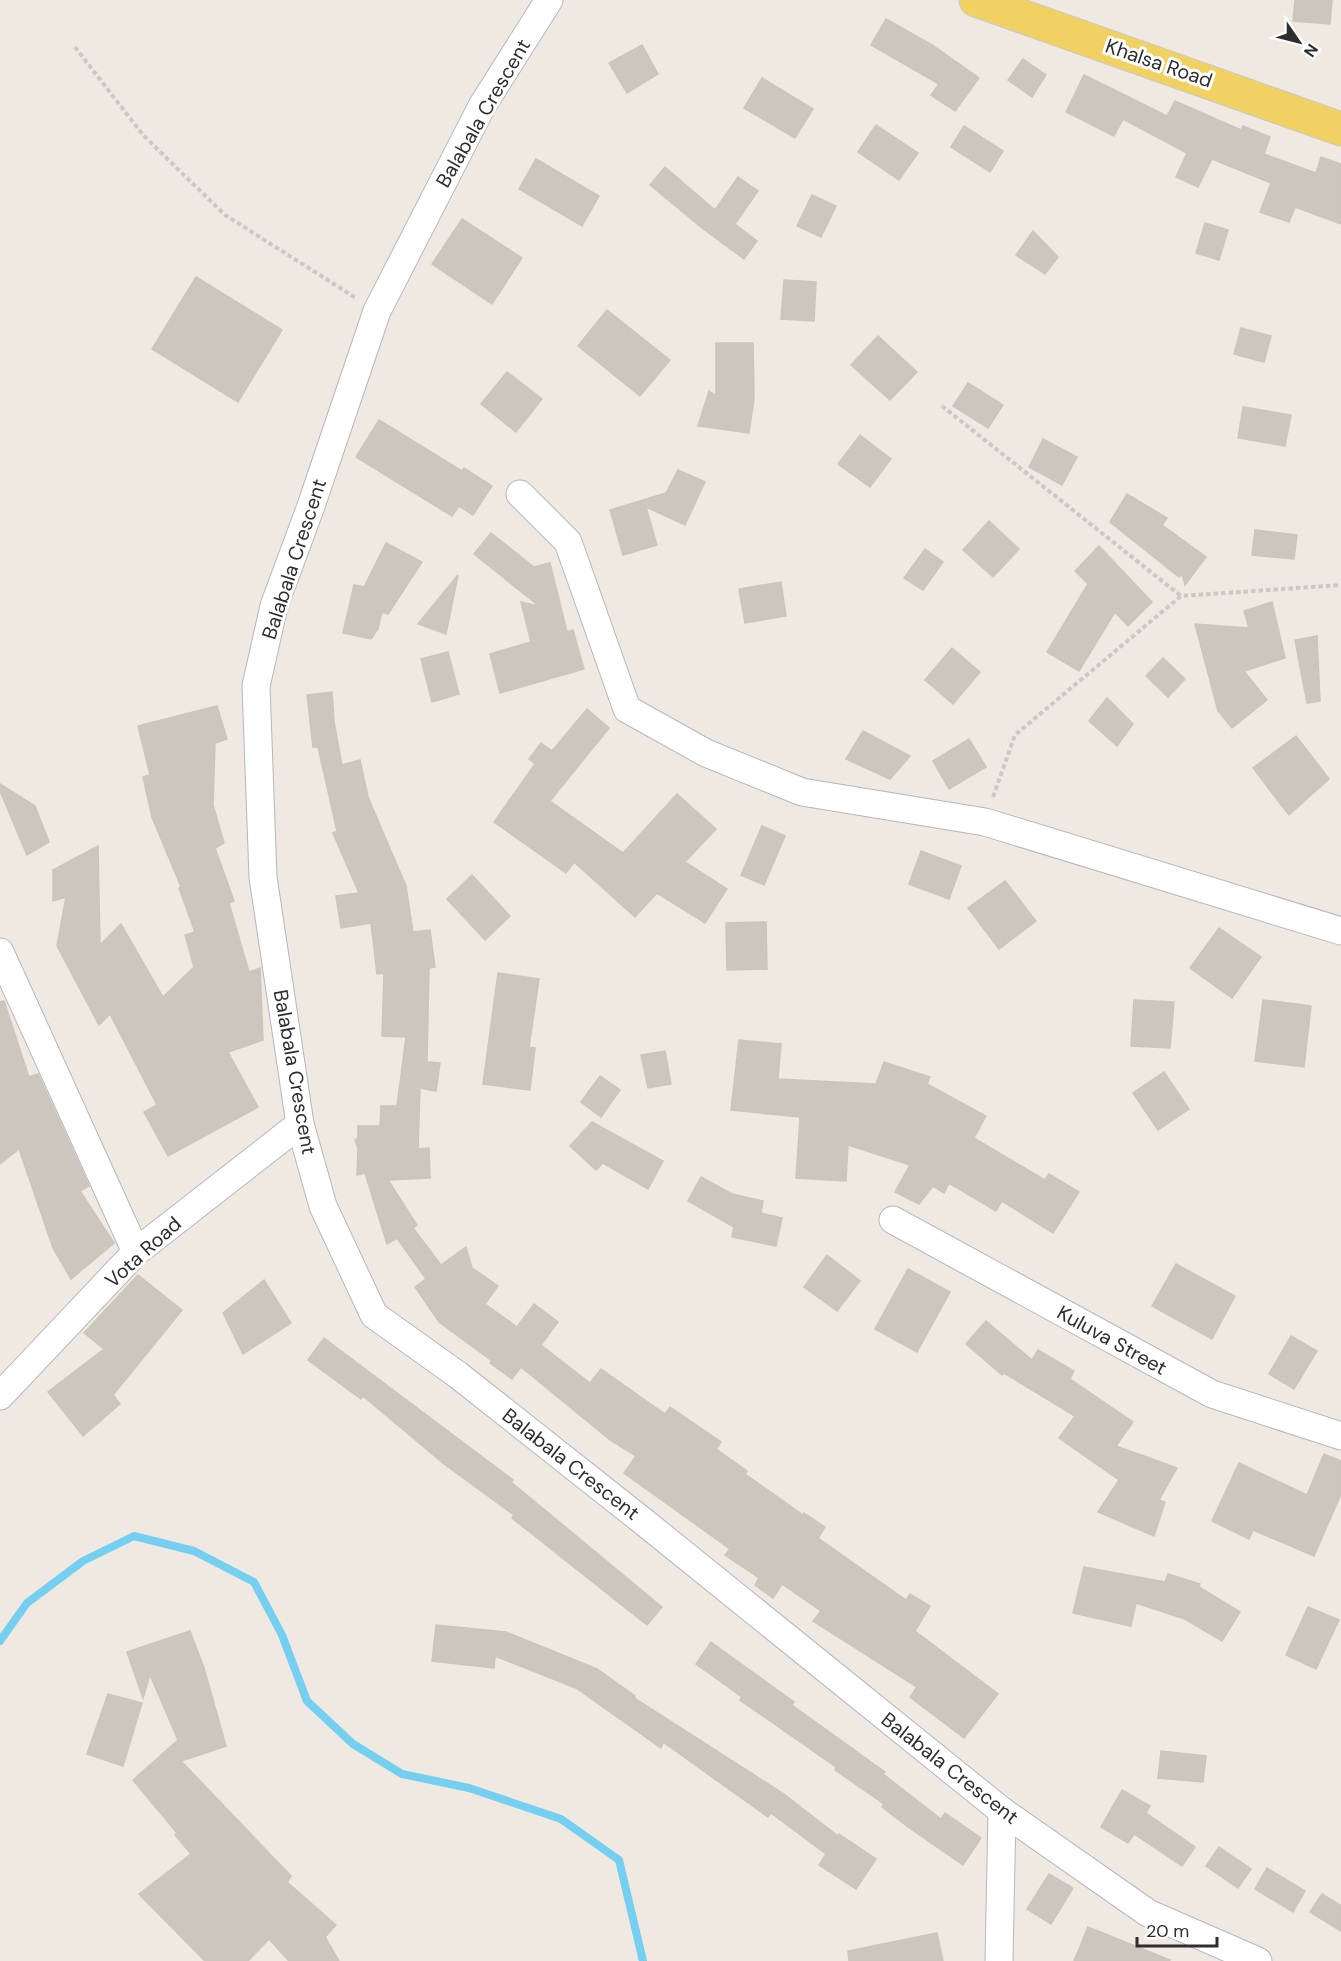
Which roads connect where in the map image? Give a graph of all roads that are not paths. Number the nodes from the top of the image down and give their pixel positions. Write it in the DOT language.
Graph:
graph roads {
  1 [pos="549,0"];
  2 [pos="976,0"];
  3 [pos="1341,129"];
  4 [pos="520,494"];
  5 [pos="1341,932"];
  6 [pos="0,952"];
  7 [pos="300,1124"];
  8 [pos="893,1220"];
  9 [pos="136,1252"];
  10 [pos="0,1396"];
  11 [pos="1341,1436"];
  12 [pos="1002,1811"];
  13 [pos="999,1961"];
  14 [pos="1258,1961"];
  1 -- 7 [label="street, Balabala Crescent"];
  2 -- 3 [label="main road, Khalsa Road"];
  4 -- 5 [label="street"];
  6 -- 9 [label="street"];
  7 -- 9 [label="street, Vota Road"];
  7 -- 12 [label="street, Balabala Crescent"];
  8 -- 11 [label="street, Kuluva Street"];
  9 -- 10 [label="street, Vota Road"];
  12 -- 13 [label="street"];
  12 -- 14 [label="street, Balabala Crescent"];
}
